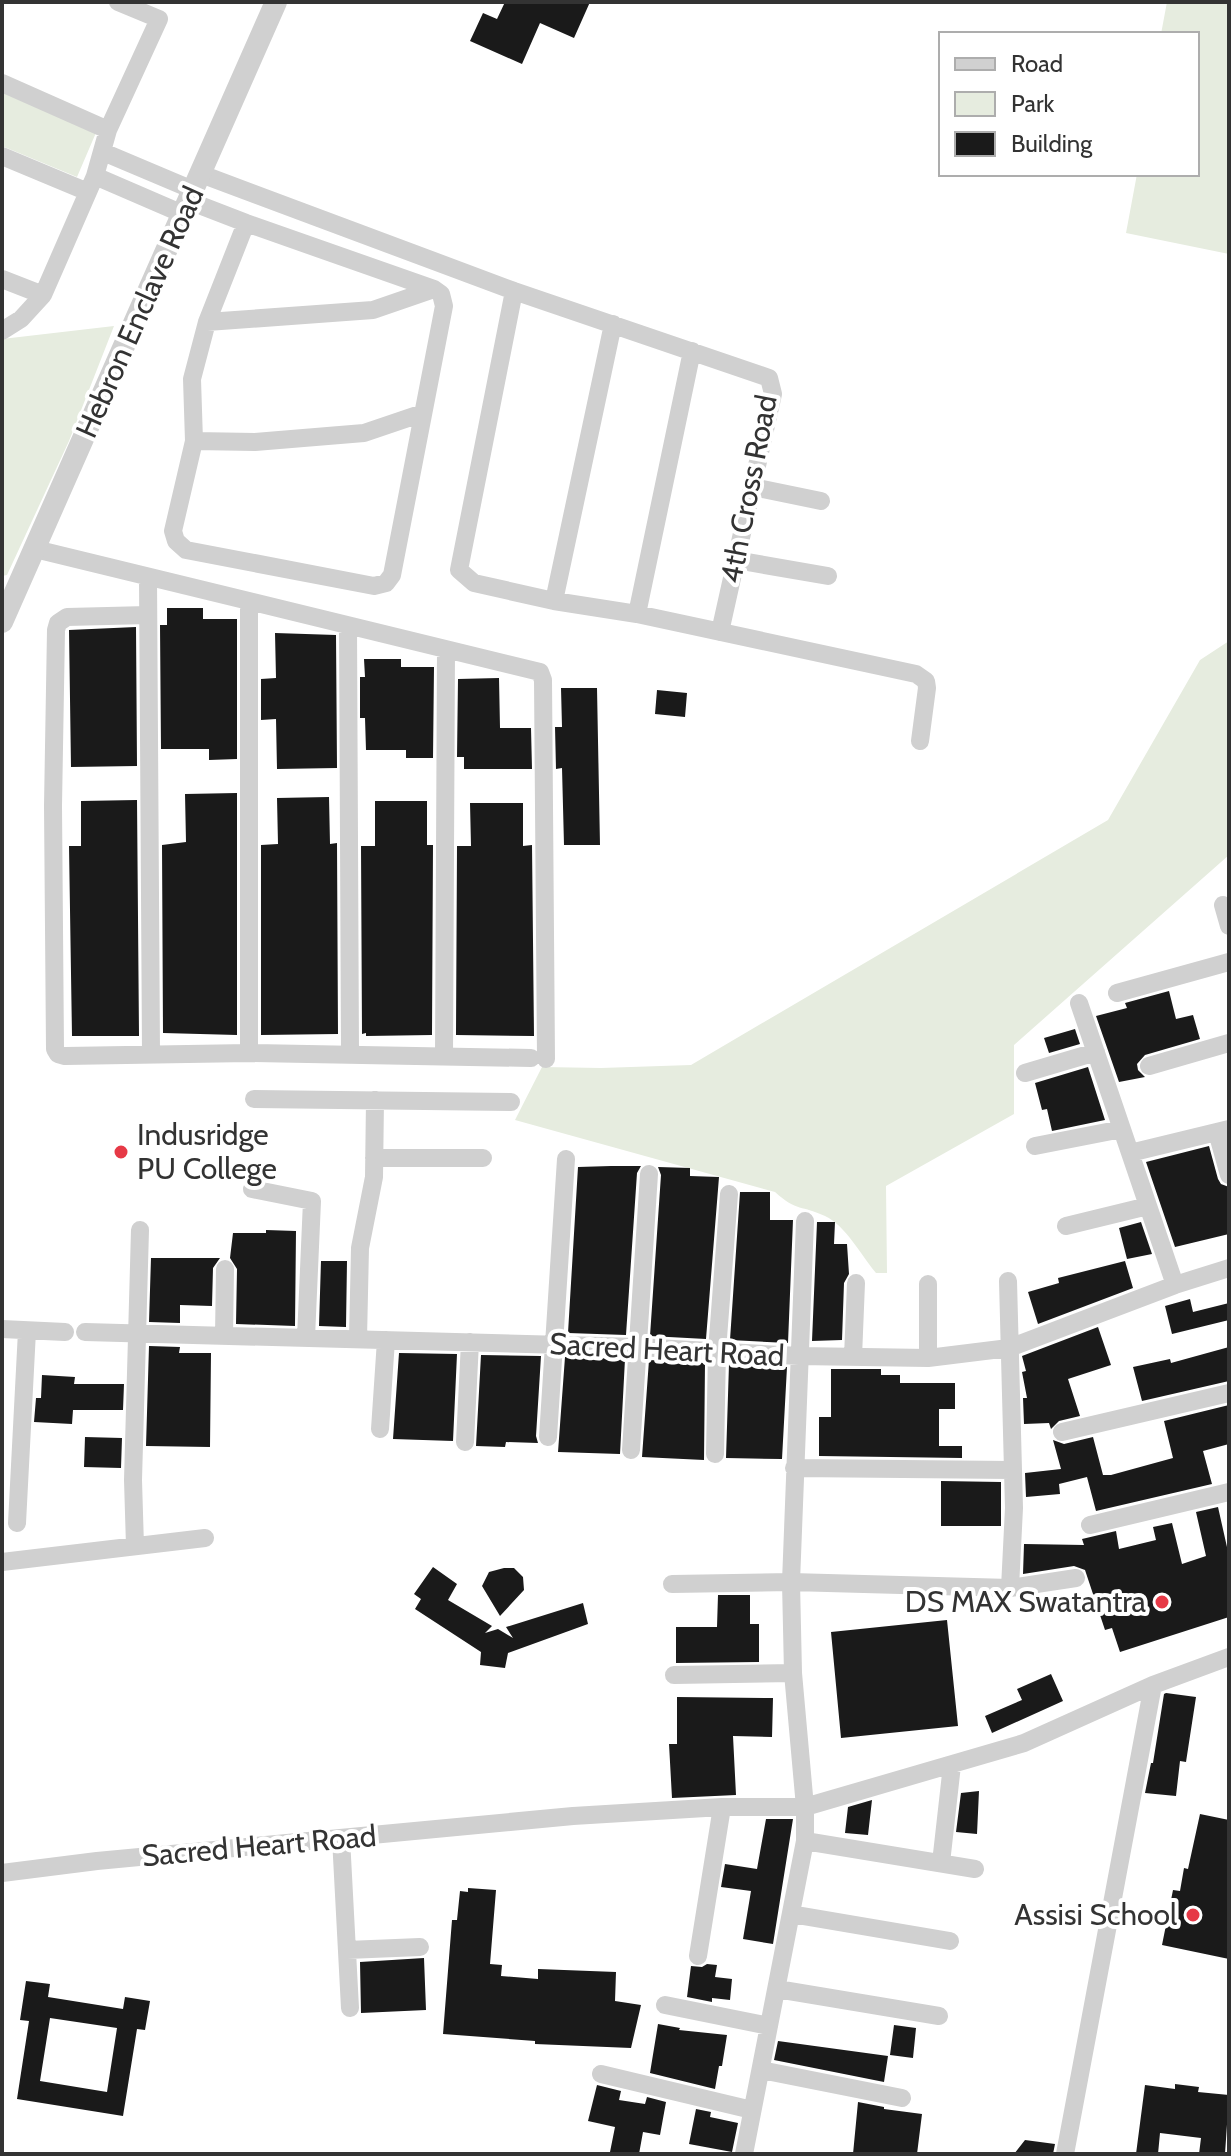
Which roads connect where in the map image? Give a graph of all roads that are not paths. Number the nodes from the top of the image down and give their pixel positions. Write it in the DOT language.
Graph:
graph roads {
  1 [pos="118,2"];
  2 [pos="276,2"];
  3 [pos="163,11"];
  4 [pos="2,83"];
  5 [pos="108,130"];
  6 [pos="103,152"];
  7 [pos="2,156"];
  8 [pos="91,184"];
  9 [pos="191,195"];
  10 [pos="246,223"];
  11 [pos="2,279"];
  12 [pos="434,289"];
  13 [pos="514,291"];
  14 [pos="43,295"];
  15 [pos="207,322"];
  16 [pos="613,324"];
  17 [pos="2,331"];
  18 [pos="692,351"];
  19 [pos="423,413"];
  20 [pos="194,441"];
  21 [pos="753,487"];
  22 [pos="821,501"];
  23 [pos="35,549"];
  24 [pos="736,560"];
  25 [pos="828,576"];
  26 [pos="148,577"];
  27 [pos="554,601"];
  28 [pos="249,602"];
  29 [pos="637,614"];
  30 [pos="148,615"];
  31 [pos="2,622"];
  32 [pos="348,626"];
  33 [pos="720,632"];
  34 [pos="446,650"];
  35 [pos="920,741"];
  36 [pos="1223,905"];
  37 [pos="1229,926"];
  38 [pos="1229,962"];
  39 [pos="1117,993"];
  40 [pos="1079,1003"];
  41 [pos="1229,1043"];
  42 [pos="1096,1052"];
  43 [pos="249,1053"];
  44 [pos="350,1053"];
  45 [pos="151,1054"];
  46 [pos="444,1056"];
  47 [pos="1149,1066"];
  48 [pos="1025,1073"];
  49 [pos="254,1099"];
  50 [pos="375,1100"];
  51 [pos="511,1102"];
  52 [pos="1122,1129"];
  53 [pos="1223,1131"];
  54 [pos="1035,1146"];
  55 [pos="1130,1153"];
  56 [pos="374,1158"];
  57 [pos="483,1158"];
  58 [pos="566,1159"];
  59 [pos="649,1174"];
  60 [pos="1229,1175"];
  61 [pos="252,1189"];
  62 [pos="729,1194"];
  63 [pos="1148,1206"];
  64 [pos="805,1221"];
  65 [pos="1066,1226"];
  66 [pos="140,1230"];
  67 [pos="1229,1268"];
  68 [pos="225,1269"];
  69 [pos="1008,1281"];
  70 [pos="856,1283"];
  71 [pos="928,1284"];
  72 [pos="1175,1285"];
  73 [pos="2,1329"];
  74 [pos="27,1331"];
  75 [pos="65,1332"];
  76 [pos="85,1332"];
  77 [pos="138,1333"];
  78 [pos="224,1336"];
  79 [pos="306,1338"];
  80 [pos="358,1339"];
  81 [pos="386,1340"];
  82 [pos="470,1342"];
  83 [pos="554,1344"];
  84 [pos="638,1347"];
  85 [pos="1009,1348"];
  86 [pos="717,1351"];
  87 [pos="799,1356"];
  88 [pos="853,1357"];
  89 [pos="928,1358"];
  90 [pos="1229,1393"];
  91 [pos="380,1429"];
  92 [pos="1062,1432"];
  93 [pos="548,1437"];
  94 [pos="465,1442"];
  95 [pos="631,1450"];
  96 [pos="715,1454"];
  97 [pos="794,1468"];
  98 [pos="1012,1470"];
  99 [pos="1229,1492"];
  100 [pos="17,1523"];
  101 [pos="1090,1525"];
  102 [pos="205,1538"];
  103 [pos="135,1546"];
  104 [pos="2,1562"];
  105 [pos="1076,1578"];
  106 [pos="791,1582"];
  107 [pos="672,1584"];
  108 [pos="1010,1588"];
  109 [pos="1229,1657"];
  110 [pos="793,1673"];
  111 [pos="674,1675"];
  112 [pos="1153,1685"];
  113 [pos="952,1765"];
  114 [pos="722,1807"];
  115 [pos="805,1807"];
  116 [pos="341,1838"];
  117 [pos="805,1841"];
  118 [pos="941,1863"];
  119 [pos="975,1869"];
  120 [pos="2,1873"];
  121 [pos="791,1914"];
  122 [pos="950,1941"];
  123 [pos="420,1947"];
  124 [pos="347,1950"];
  125 [pos="698,1956"];
  126 [pos="777,1989"];
  127 [pos="665,2005"];
  128 [pos="350,2008"];
  129 [pos="939,2016"];
  130 [pos="769,2026"];
  131 [pos="761,2070"];
  132 [pos="601,2074"];
  133 [pos="902,2098"];
  134 [pos="752,2110"];
  135 [pos="744,2154"];
  136 [pos="1065,2154"];
  1 -- 3 [label="street"];
  2 -- 9 [label="street, Hebron Enclave Road"];
  3 -- 5 [label="street"];
  4 -- 5 [label="street"];
  5 -- 6 [label="street"];
  6 -- 8 [label="street"];
  6 -- 9 [label="street"];
  7 -- 8 [label="street"];
  8 -- 9 [label="street"];
  8 -- 14 [label="street"];
  9 -- 10 [label="street"];
  9 -- 13 [label="street"];
  9 -- 23 [label="street, Hebron Enclave Road"];
  10 -- 12 [label="street"];
  10 -- 15 [label="street"];
  11 -- 14 [label="street"];
  12 -- 15 [label="street"];
  12 -- 19 [label="street"];
  13 -- 16 [label="street"];
  13 -- 27 [label="street"];
  14 -- 17 [label="street"];
  15 -- 20 [label="street"];
  16 -- 18 [label="street"];
  16 -- 27 [label="street"];
  18 -- 21 [label="street, 4th Cross Road"];
  18 -- 29 [label="street"];
  19 -- 20 [label="street"];
  19 -- 20 [label="street"];
  21 -- 22 [label="street"];
  21 -- 24 [label="street, 4th Cross Road"];
  23 -- 26 [label="street"];
  23 -- 31 [label="street, Hebron Enclave Road"];
  24 -- 25 [label="street"];
  24 -- 33 [label="street, 4th Cross Road"];
  26 -- 28 [label="street"];
  26 -- 30 [label="street"];
  27 -- 29 [label="street"];
  28 -- 32 [label="street"];
  28 -- 43 [label="street"];
  29 -- 33 [label="street"];
  30 -- 45 [label="street"];
  30 -- 45 [label="street"];
  32 -- 34 [label="street"];
  32 -- 44 [label="street"];
  33 -- 35 [label="street"];
  34 -- 46 [label="street"];
  34 -- 46 [label="street"];
  36 -- 37 [label="street"];
  38 -- 39 [label="street"];
  40 -- 42 [label="street"];
  41 -- 47 [label="street"];
  42 -- 48 [label="street"];
  42 -- 52 [label="street"];
  43 -- 44 [label="street"];
  43 -- 45 [label="street"];
  44 -- 46 [label="street"];
  49 -- 50 [label="street"];
  50 -- 51 [label="street"];
  50 -- 56 [label="street"];
  52 -- 54 [label="street"];
  52 -- 55 [label="street"];
  53 -- 55 [label="street"];
  53 -- 60 [label="street"];
  55 -- 63 [label="street"];
  56 -- 57 [label="street"];
  56 -- 80 [label="street"];
  58 -- 83 [label="street"];
  59 -- 84 [label="street"];
  61 -- 79 [label="street"];
  62 -- 86 [label="street"];
  63 -- 65 [label="street"];
  63 -- 72 [label="street"];
  64 -- 87 [label="street"];
  66 -- 77 [label="street"];
  67 -- 72 [label="street"];
  68 -- 78 [label="street"];
  69 -- 85 [label="street"];
  70 -- 88 [label="street"];
  71 -- 89 [label="street"];
  72 -- 85 [label="street"];
  73 -- 74 [label="street"];
  74 -- 75 [label="street"];
  74 -- 100 [label="street"];
  76 -- 77 [label="street, Sacred Heart Road"];
  77 -- 78 [label="street, Sacred Heart Road"];
  77 -- 103 [label="street"];
  78 -- 79 [label="street, Sacred Heart Road"];
  79 -- 80 [label="street, Sacred Heart Road"];
  80 -- 81 [label="street, Sacred Heart Road"];
  81 -- 82 [label="street, Sacred Heart Road"];
  81 -- 91 [label="street"];
  82 -- 83 [label="street, Sacred Heart Road"];
  82 -- 94 [label="street"];
  83 -- 84 [label="street, Sacred Heart Road"];
  83 -- 93 [label="street"];
  84 -- 86 [label="street, Sacred Heart Road"];
  84 -- 95 [label="street"];
  85 -- 89 [label="street"];
  85 -- 98 [label="street"];
  86 -- 87 [label="street, Sacred Heart Road"];
  86 -- 96 [label="street"];
  87 -- 88 [label="street"];
  87 -- 97 [label="street, Sacred Heart Road"];
  88 -- 89 [label="street"];
  90 -- 92 [label="street"];
  97 -- 98 [label="street"];
  97 -- 106 [label="street, Sacred Heart Road"];
  98 -- 108 [label="street"];
  99 -- 101 [label="street"];
  102 -- 103 [label="street"];
  103 -- 104 [label="street"];
  105 -- 108 [label="street"];
  106 -- 107 [label="street"];
  106 -- 108 [label="street"];
  106 -- 110 [label="street, Sacred Heart Road"];
  109 -- 112 [label="street, Sacred Heart Road"];
  110 -- 111 [label="street"];
  110 -- 115 [label="street, Sacred Heart Road"];
  112 -- 113 [label="street, Sacred Heart Road"];
  112 -- 136 [label="street"];
  113 -- 115 [label="street, Sacred Heart Road"];
  113 -- 118 [label="street"];
  114 -- 115 [label="street, Sacred Heart Road"];
  114 -- 116 [label="street, Sacred Heart Road"];
  114 -- 125 [label="street"];
  115 -- 117 [label="street, Sacred Heart Road"];
  116 -- 120 [label="street, Sacred Heart Road"];
  116 -- 124 [label="street"];
  117 -- 118 [label="street"];
  117 -- 121 [label="street, Sacred Heart Road"];
  118 -- 119 [label="street"];
  121 -- 122 [label="street"];
  121 -- 126 [label="street, Sacred Heart Road"];
  123 -- 124 [label="street"];
  124 -- 128 [label="street"];
  126 -- 129 [label="street"];
  126 -- 130 [label="street, Sacred Heart Road"];
  127 -- 130 [label="street"];
  130 -- 131 [label="street, Sacred Heart Road"];
  131 -- 133 [label="street"];
  131 -- 134 [label="street, Sacred Heart Road"];
  132 -- 134 [label="street"];
  134 -- 135 [label="street, Sacred Heart Road"];
}
